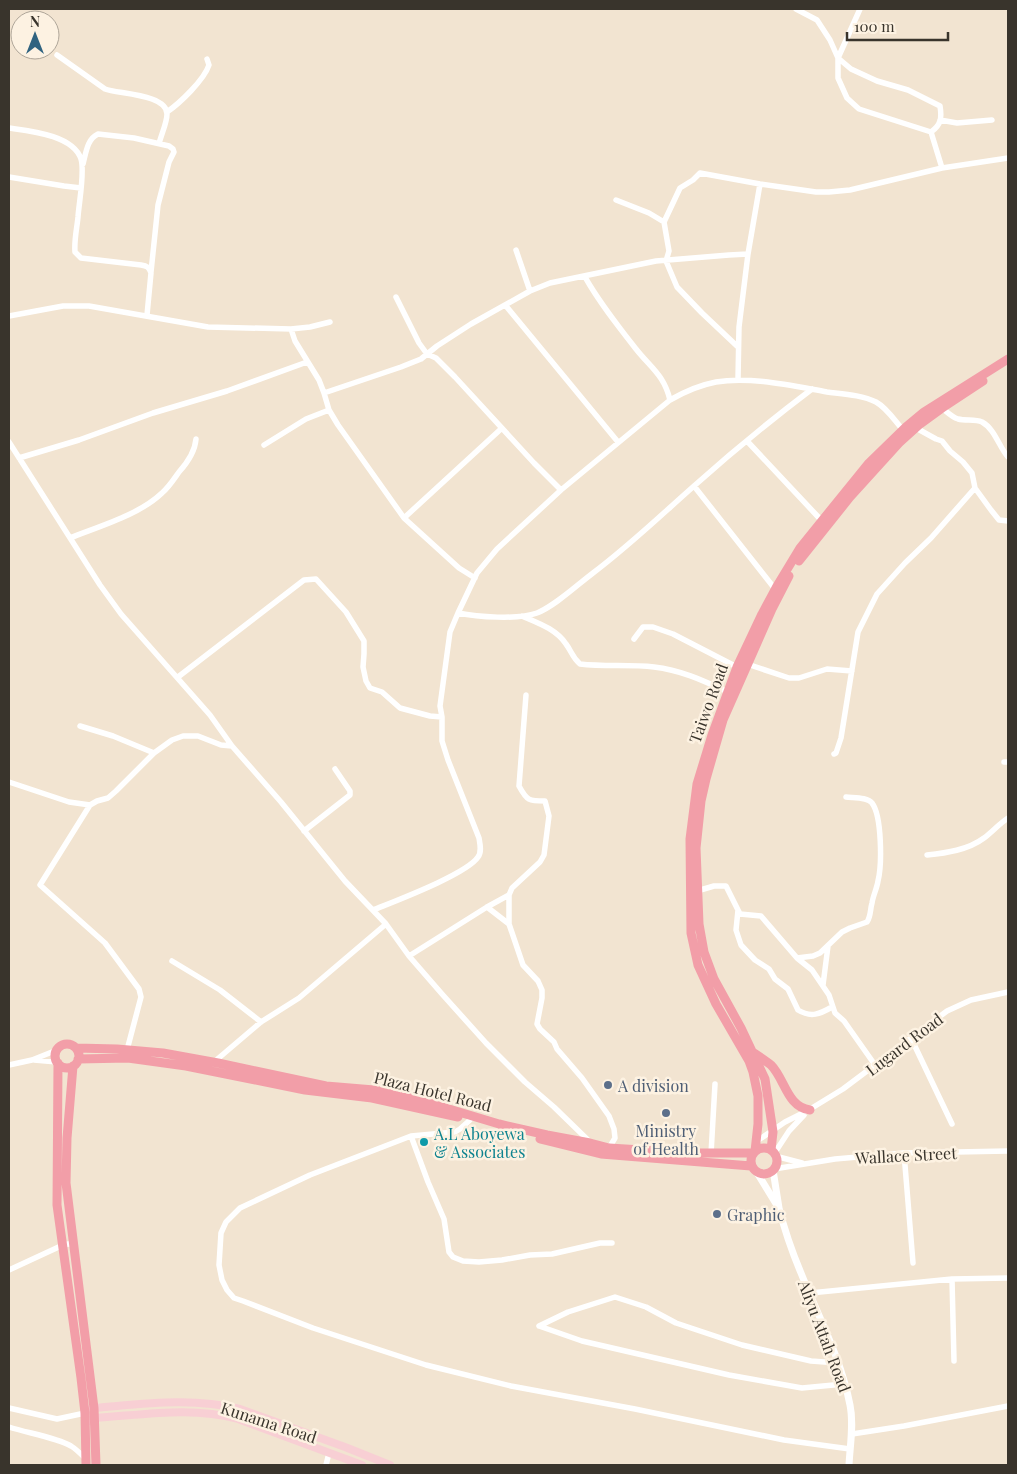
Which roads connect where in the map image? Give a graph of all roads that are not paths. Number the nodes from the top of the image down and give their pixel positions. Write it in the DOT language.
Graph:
graph roads {
  1 [pos="796,9"];
  2 [pos="860,9"];
  3 [pos="60,57"];
  4 [pos="838,58"];
  5 [pos="207,59"];
  6 [pos="167,112"];
  7 [pos="940,120"];
  8 [pos="992,120"];
  9 [pos="9,128"];
  10 [pos="931,132"];
  11 [pos="159,144"];
  12 [pos="1008,158"];
  13 [pos="82,166"];
  14 [pos="942,168"];
  15 [pos="9,177"];
  16 [pos="760,184"];
  17 [pos="81,188"];
  18 [pos="616,200"];
  19 [pos="664,222"];
  20 [pos="516,250"];
  21 [pos="748,254"];
  22 [pos="666,261"];
  23 [pos="151,273"];
  24 [pos="585,277"];
  25 [pos="530,291"];
  26 [pos="396,297"];
  27 [pos="506,306"];
  28 [pos="147,315"];
  29 [pos="9,316"];
  30 [pos="330,322"];
  31 [pos="291,329"];
  32 [pos="738,347"];
  33 [pos="427,354"];
  34 [pos="1008,358"];
  35 [pos="307,362"];
  36 [pos="1008,365"];
  37 [pos="738,379"];
  38 [pos="812,389"];
  39 [pos="324,393"];
  40 [pos="670,400"];
  41 [pos="942,408"];
  42 [pos="329,410"];
  43 [pos="502,428"];
  44 [pos="916,428"];
  45 [pos="903,430"];
  46 [pos="196,439"];
  47 [pos="747,441"];
  48 [pos="9,442"];
  49 [pos="618,442"];
  50 [pos="264,445"];
  51 [pos="1008,457"];
  52 [pos="19,458"];
  53 [pos="694,486"];
  54 [pos="975,488"];
  55 [pos="561,490"];
  56 [pos="404,518"];
  57 [pos="822,521"];
  58 [pos="1008,522"];
  59 [pos="70,538"];
  60 [pos="475,578"];
  61 [pos="775,589"];
  62 [pos="458,613"];
  63 [pos="522,616"];
  64 [pos="634,639"];
  65 [pos="747,664"];
  66 [pos="737,667"];
  67 [pos="852,671"];
  68 [pos="178,677"];
  69 [pos="728,692"];
  70 [pos="526,695"];
  71 [pos="442,717"];
  72 [pos="80,726"];
  73 [pos="232,746"];
  74 [pos="154,753"];
  75 [pos="834,754"];
  76 [pos="335,769"];
  77 [pos="9,782"];
  78 [pos="846,797"];
  79 [pos="90,804"];
  80 [pos="1008,818"];
  81 [pos="304,832"];
  82 [pos="927,855"];
  83 [pos="697,891"];
  84 [pos="509,895"];
  85 [pos="487,907"];
  86 [pos="373,910"];
  87 [pos="738,910"];
  88 [pos="386,924"];
  89 [pos="509,924"];
  90 [pos="828,946"];
  91 [pos="410,956"];
  92 [pos="797,958"];
  93 [pos="172,961"];
  94 [pos="822,986"];
  95 [pos="1008,992"];
  96 [pos="832,1008"];
  97 [pos="261,1022"];
  98 [pos="911,1038"];
  99 [pos="76,1048"];
  100 [pos="57,1050"];
  101 [pos="127,1050"];
  102 [pos="754,1053"];
  103 [pos="32,1060"];
  104 [pos="57,1062"];
  105 [pos="76,1062"];
  106 [pos="214,1062"];
  107 [pos="875,1065"];
  108 [pos="9,1066"];
  109 [pos="715,1084"];
  110 [pos="808,1110"];
  111 [pos="470,1120"];
  112 [pos="952,1124"];
  113 [pos="773,1132"];
  114 [pos="411,1136"];
  115 [pos="757,1141"];
  116 [pos="590,1143"];
  117 [pos="609,1148"];
  118 [pos="1008,1151"];
  119 [pos="754,1152"];
  120 [pos="774,1153"];
  121 [pos="904,1153"];
  122 [pos="601,1154"];
  123 [pos="711,1154"];
  124 [pos="804,1164"];
  125 [pos="754,1169"];
  126 [pos="774,1170"];
  127 [pos="780,1209"];
  128 [pos="74,1243"];
  129 [pos="612,1243"];
  130 [pos="63,1245"];
  131 [pos="914,1263"];
  132 [pos="9,1270"];
  133 [pos="1008,1278"];
  134 [pos="952,1279"];
  135 [pos="810,1293"];
  136 [pos="954,1362"];
  137 [pos="838,1363"];
  138 [pos="844,1384"];
  139 [pos="1008,1406"];
  140 [pos="9,1408"];
  141 [pos="94,1408"];
  142 [pos="85,1413"];
  143 [pos="95,1418"];
  144 [pos="85,1422"];
  145 [pos="9,1427"];
  146 [pos="852,1434"];
  147 [pos="850,1449"];
  148 [pos="329,1453"];
  149 [pos="86,1462"];
  150 [pos="96,1465"];
  151 [pos="326,1465"];
  152 [pos="362,1465"];
  153 [pos="390,1465"];
  154 [pos="849,1465"];
  1 -- 4 [label="street"];
  2 -- 4 [label="street"];
  3 -- 6 [label="street"];
  4 -- 7 [label="street"];
  4 -- 10 [label="street"];
  5 -- 6 [label="street"];
  6 -- 11 [label="street"];
  7 -- 8 [label="street"];
  7 -- 10 [label="street"];
  9 -- 13 [label="street"];
  10 -- 14 [label="street"];
  11 -- 13 [label="street"];
  11 -- 23 [label="street"];
  12 -- 14 [label="street"];
  13 -- 17 [label="street"];
  14 -- 16 [label="street"];
  15 -- 17 [label="street"];
  16 -- 19 [label="street"];
  16 -- 21 [label="street"];
  17 -- 23 [label="street"];
  18 -- 19 [label="street"];
  19 -- 22 [label="street"];
  20 -- 25 [label="street"];
  21 -- 22 [label="street"];
  21 -- 32 [label="street"];
  22 -- 24 [label="street"];
  22 -- 32 [label="street"];
  23 -- 28 [label="street"];
  24 -- 25 [label="street"];
  24 -- 40 [label="street"];
  25 -- 27 [label="street"];
  26 -- 33 [label="street"];
  27 -- 33 [label="street"];
  27 -- 49 [label="street"];
  28 -- 29 [label="street"];
  28 -- 31 [label="street"];
  30 -- 31 [label="street"];
  31 -- 35 [label="street"];
  32 -- 37 [label="street"];
  33 -- 39 [label="street"];
  33 -- 43 [label="street"];
  34 -- 45 [label="main road, Taiwo Road"];
  35 -- 39 [label="street"];
  35 -- 52 [label="street"];
  36 -- 41 [label="main road, Taiwo Road"];
  37 -- 38 [label="street"];
  37 -- 40 [label="street"];
  38 -- 45 [label="street"];
  38 -- 47 [label="street"];
  39 -- 42 [label="street"];
  40 -- 49 [label="street"];
  41 -- 44 [label="main road, Taiwo Road"];
  41 -- 51 [label="street"];
  42 -- 50 [label="street"];
  42 -- 56 [label="street"];
  43 -- 55 [label="street"];
  43 -- 56 [label="street"];
  44 -- 54 [label="street"];
  44 -- 65 [label="main road, Taiwo Road"];
  45 -- 57 [label="main road, Taiwo Road"];
  46 -- 59 [label="street"];
  47 -- 53 [label="street"];
  47 -- 57 [label="street"];
  48 -- 52 [label="street"];
  49 -- 55 [label="street"];
  52 -- 59 [label="street"];
  53 -- 61 [label="street"];
  53 -- 63 [label="street"];
  54 -- 58 [label="street"];
  54 -- 67 [label="street"];
  55 -- 60 [label="street"];
  56 -- 60 [label="street"];
  57 -- 61 [label="main road, Taiwo Road"];
  59 -- 68 [label="street"];
  60 -- 62 [label="street"];
  61 -- 66 [label="main road, Taiwo Road"];
  62 -- 63 [label="street"];
  62 -- 71 [label="street"];
  63 -- 69 [label="street"];
  64 -- 66 [label="street"];
  65 -- 67 [label="street"];
  65 -- 83 [label="main road, Taiwo Road"];
  66 -- 69 [label="main road, Taiwo Road"];
  67 -- 75 [label="street"];
  68 -- 71 [label="street"];
  68 -- 73 [label="street"];
  69 -- 115 [label="main road, Taiwo Road"];
  70 -- 84 [label="street"];
  71 -- 86 [label="street"];
  72 -- 74 [label="street"];
  73 -- 74 [label="street"];
  73 -- 81 [label="street"];
  74 -- 79 [label="street"];
  76 -- 81 [label="street"];
  77 -- 79 [label="street"];
  78 -- 90 [label="street"];
  79 -- 101 [label="street"];
  80 -- 82 [label="street"];
  81 -- 86 [label="street"];
  83 -- 87 [label="street"];
  83 -- 102 [label="main road, Taiwo Road"];
  84 -- 85 [label="street"];
  84 -- 89 [label="street"];
  85 -- 89 [label="street"];
  85 -- 91 [label="street"];
  86 -- 88 [label="street"];
  87 -- 92 [label="street"];
  87 -- 96 [label="street"];
  88 -- 91 [label="street"];
  88 -- 97 [label="street"];
  89 -- 117 [label="street"];
  90 -- 92 [label="street"];
  90 -- 94 [label="street"];
  91 -- 116 [label="street"];
  92 -- 94 [label="street"];
  93 -- 97 [label="street"];
  94 -- 96 [label="street"];
  95 -- 98 [label="street, Lugard Road"];
  96 -- 107 [label="street"];
  97 -- 106 [label="street"];
  98 -- 107 [label="street, Lugard Road"];
  98 -- 112 [label="street"];
  99 -- 100 [label="main road"];
  99 -- 101 [label="main road, Plaza Hotel Road"];
  99 -- 105 [label="main road"];
  100 -- 103 [label="street"];
  100 -- 104 [label="main road"];
  101 -- 106 [label="main road, Plaza Hotel Road"];
  102 -- 110 [label="main road"];
  102 -- 113 [label="main road, Taiwo Road"];
  103 -- 104 [label="street"];
  103 -- 108 [label="street"];
  104 -- 105 [label="main road"];
  104 -- 130 [label="main road"];
  105 -- 111 [label="main road, Plaza Hotel Road"];
  105 -- 128 [label="main road"];
  106 -- 116 [label="main road, Plaza Hotel Road"];
  107 -- 110 [label="street, Lugard Road"];
  109 -- 123 [label="street"];
  110 -- 113 [label="street"];
  110 -- 120 [label="street"];
  111 -- 114 [label="street"];
  111 -- 122 [label="main road, Plaza Hotel Road"];
  113 -- 115 [label="street"];
  113 -- 120 [label="main road, Taiwo Road"];
  114 -- 129 [label="street"];
  114 -- 147 [label="street"];
  115 -- 119 [label="main road, Taiwo Road"];
  116 -- 117 [label="main road, Plaza Hotel Road"];
  116 -- 122 [label="street"];
  117 -- 123 [label="main road, Plaza Hotel Road"];
  118 -- 121 [label="street, Wallace Street"];
  119 -- 120 [label="main road"];
  119 -- 123 [label="main road, Plaza Hotel Road"];
  119 -- 125 [label="main road"];
  120 -- 124 [label="street"];
  120 -- 126 [label="main road"];
  121 -- 124 [label="street, Wallace Street"];
  121 -- 131 [label="street"];
  122 -- 125 [label="main road, Plaza Hotel Road"];
  124 -- 126 [label="street, Wallace Street"];
  125 -- 126 [label="main road"];
  125 -- 127 [label="street"];
  126 -- 127 [label="street"];
  127 -- 135 [label="street, Aliyu Attah Road"];
  128 -- 130 [label="street"];
  128 -- 141 [label="main road"];
  130 -- 132 [label="street"];
  130 -- 142 [label="main road"];
  133 -- 134 [label="street"];
  134 -- 135 [label="street"];
  134 -- 136 [label="street"];
  135 -- 137 [label="street, Aliyu Attah Road"];
  137 -- 138 [label="street, Aliyu Attah Road"];
  137 -- 138 [label="street"];
  138 -- 146 [label="street, Aliyu Attah Road"];
  139 -- 146 [label="street"];
  140 -- 142 [label="street"];
  141 -- 142 [label="main road, Kunama Road"];
  141 -- 143 [label="main road"];
  141 -- 153 [label="main road, Kunama Road"];
  142 -- 144 [label="main road"];
  143 -- 144 [label="main road, Kunama Road"];
  143 -- 148 [label="main road, Kunama Road"];
  143 -- 150 [label="main road"];
  144 -- 149 [label="main road"];
  145 -- 149 [label="street"];
  146 -- 147 [label="street, Aliyu Attah Road"];
  147 -- 154 [label="street, Aliyu Attah Road"];
  148 -- 151 [label="street"];
  148 -- 152 [label="main road, Kunama Road"];
}
